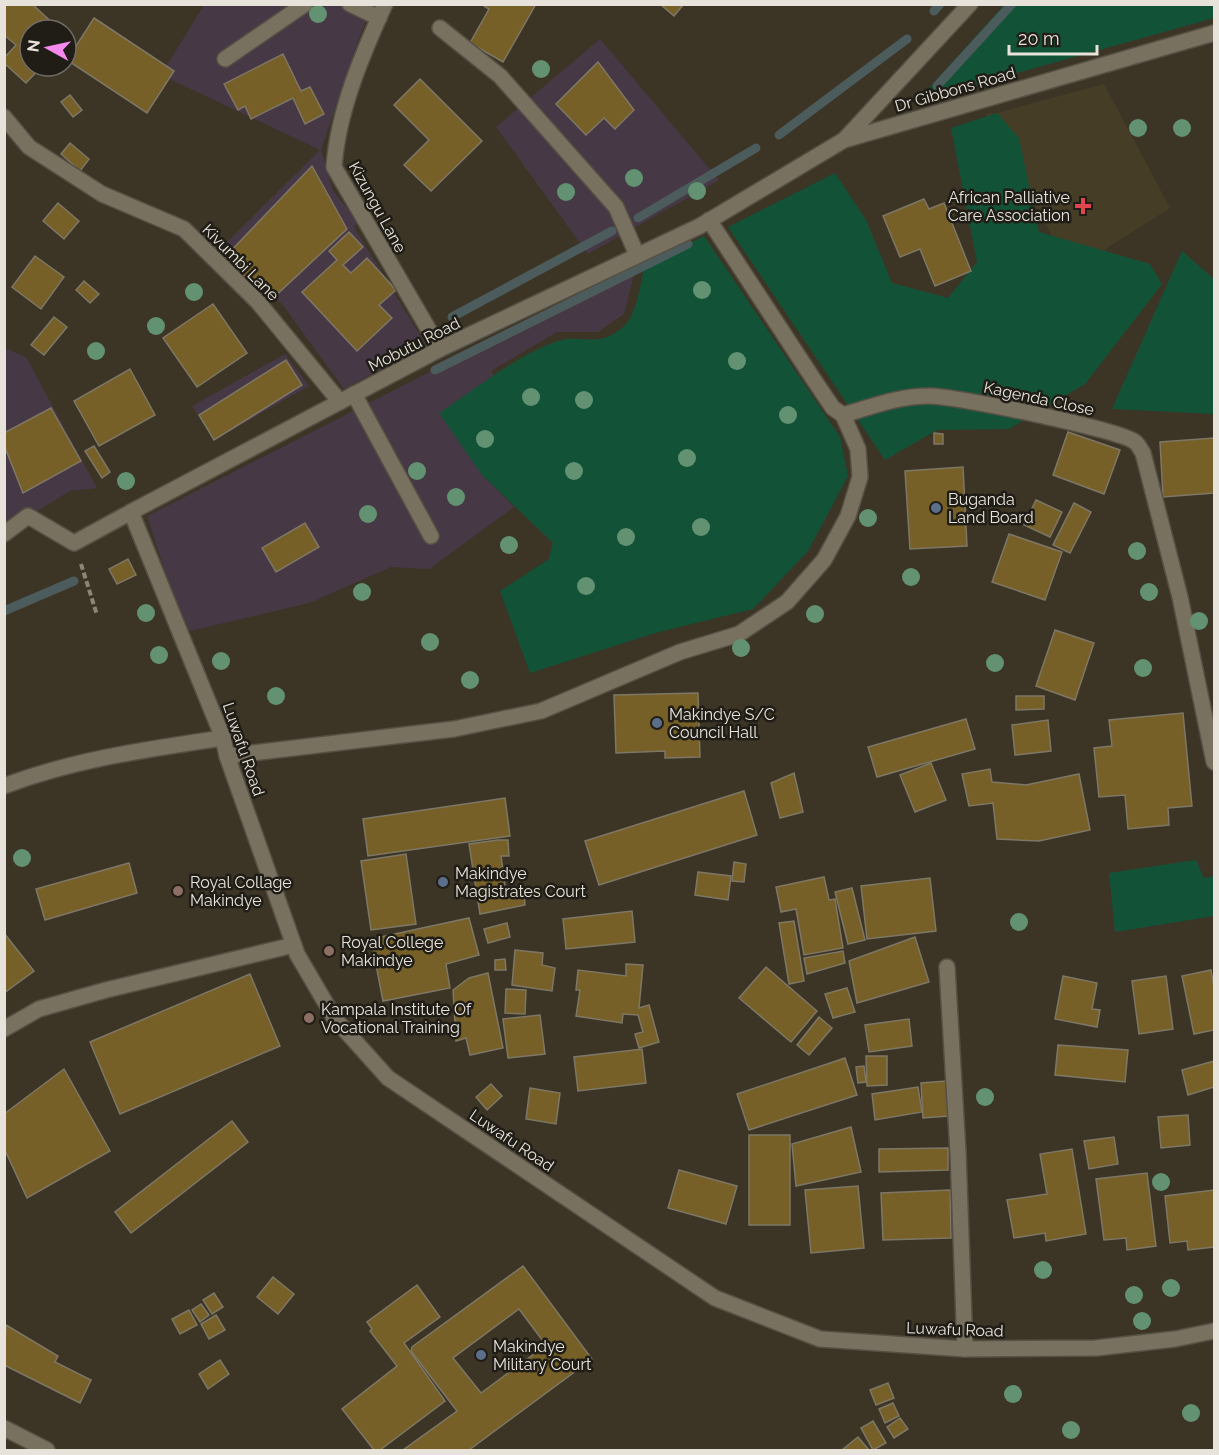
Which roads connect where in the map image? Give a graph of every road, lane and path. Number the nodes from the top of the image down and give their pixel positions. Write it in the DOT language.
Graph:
graph roads {
  1 [pos="305,4"];
  2 [pos="350,4"];
  3 [pos="970,4"];
  4 [pos="382,11"];
  5 [pos="440,28"];
  6 [pos="1215,33"];
  7 [pos="225,59"];
  8 [pos="4,117"];
  9 [pos="844,140"];
  10 [pos="709,220"];
  11 [pos="637,255"];
  12 [pos="440,350"];
  13 [pos="354,394"];
  14 [pos="340,402"];
  15 [pos="843,415"];
  16 [pos="132,512"];
  17 [pos="4,534"];
  18 [pos="430,536"];
  19 [pos="74,543"];
  20 [pos="97,615"];
  21 [pos="223,738"];
  22 [pos="227,756"];
  23 [pos="1215,762"];
  24 [pos="4,786"];
  25 [pos="294,945"];
  26 [pos="947,967"];
  27 [pos="4,1029"];
  28 [pos="1215,1331"];
  29 [pos="965,1349"];
  30 [pos="4,1428"];
  31 [pos="47,1450"];
  1 -- 7 [label="street"];
  2 -- 4 [label="street"];
  3 -- 9 [label="street"];
  4 -- 12 [label="street, Kizungu Lane"];
  5 -- 11 [label="street"];
  6 -- 9 [label="street, Dr Gibbons Road"];
  8 -- 14 [label="street, Kivumbi Lane"];
  9 -- 10 [label="street, Mobutu Road"];
  10 -- 11 [label="street, Mobutu Road"];
  10 -- 15 [label="street"];
  11 -- 12 [label="street, Mobutu Road"];
  12 -- 13 [label="street, Mobutu Road"];
  13 -- 14 [label="street, Mobutu Road"];
  13 -- 18 [label="street"];
  14 -- 16 [label="street, Mobutu Road"];
  15 -- 22 [label="street"];
  15 -- 23 [label="street, Kagenda Close"];
  16 -- 19 [label="street, Mobutu Road"];
  16 -- 21 [label="street, Luwafu Road"];
  17 -- 19 [label="street"];
  19 -- 20 [label="path"];
  21 -- 22 [label="street, Luwafu Road"];
  21 -- 24 [label="street"];
  22 -- 25 [label="street, Luwafu Road"];
  25 -- 27 [label="street"];
  25 -- 29 [label="street, Luwafu Road"];
  26 -- 29 [label="street"];
  28 -- 29 [label="street, Luwafu Road"];
  30 -- 31 [label="street"];
}
